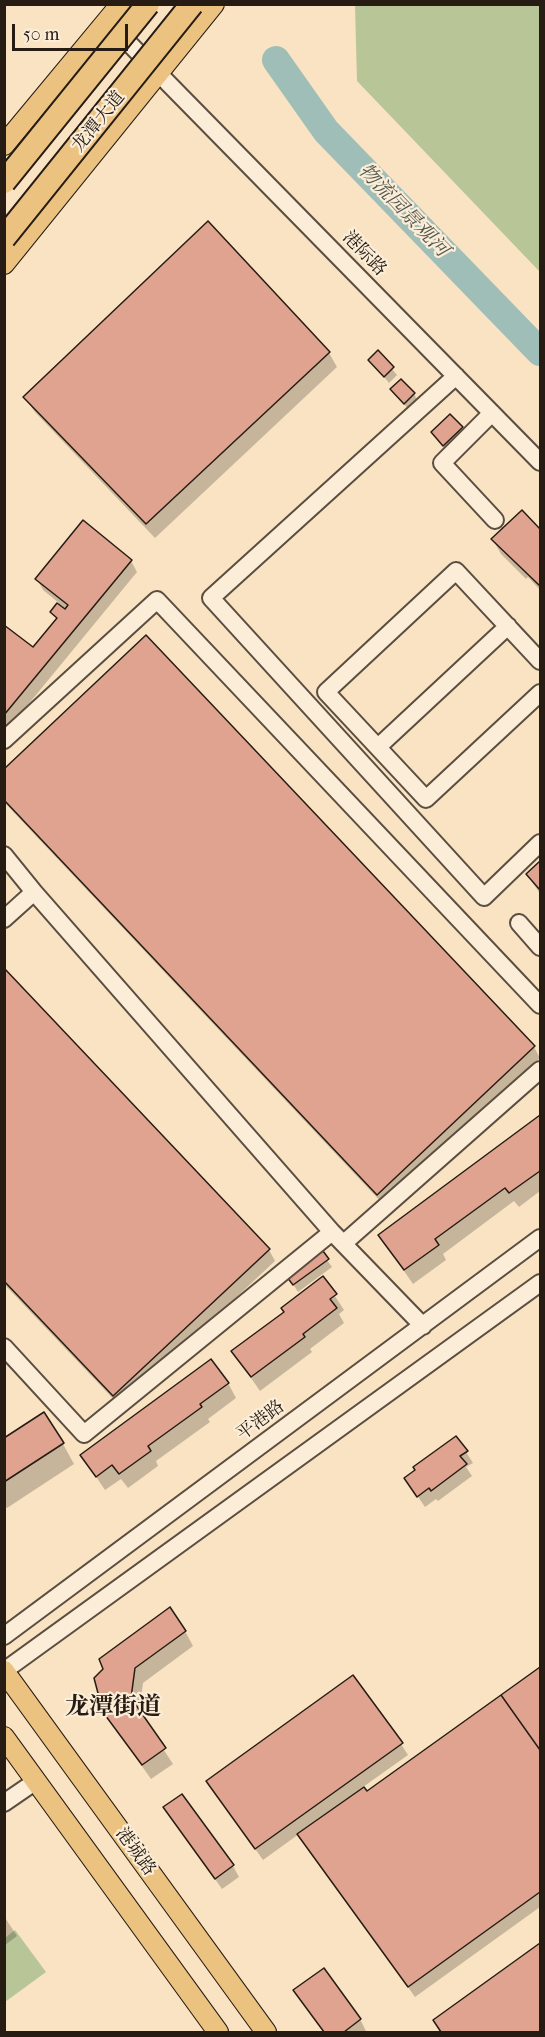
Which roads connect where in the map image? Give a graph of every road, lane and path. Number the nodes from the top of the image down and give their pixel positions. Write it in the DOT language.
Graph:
graph roads {
  1 [pos="121,4"];
  2 [pos="148,4"];
  3 [pos="192,4"];
  4 [pos="214,4"];
  5 [pos="107,21"];
  6 [pos="160,74"];
  7 [pos="4,145"];
  8 [pos="4,182"];
  9 [pos="4,238"];
  10 [pos="4,264"];
  11 [pos="456,376"];
  12 [pos="492,413"];
  13 [pos="540,462"];
  14 [pos="495,520"];
  15 [pos="508,626"];
  16 [pos="540,661"];
  17 [pos="540,693"];
  18 [pos="4,740"];
  19 [pos="378,747"];
  20 [pos="540,843"];
  21 [pos="4,855"];
  22 [pos="34,892"];
  23 [pos="4,919"];
  24 [pos="519,923"];
  25 [pos="540,946"];
  26 [pos="540,1005"];
  27 [pos="540,1070"];
  28 [pos="338,1237"];
  29 [pos="540,1238"];
  30 [pos="540,1283"];
  31 [pos="423,1326"];
  32 [pos="4,1347"];
  33 [pos="4,1636"];
  34 [pos="4,1671"];
  35 [pos="4,1737"];
  36 [pos="36,1781"];
  37 [pos="4,1803"];
  38 [pos="218,2032"];
  39 [pos="266,2032"];
  1 -- 5 [label="main road"];
  2 -- 8 [label="highway, 龙潭大道, bridge"];
  3 -- 9 [label="highway, 龙潭大道, bridge"];
  4 -- 6 [label="main road"];
  5 -- 6 [label="street, 港际路"];
  5 -- 7 [label="main road"];
  6 -- 10 [label="main road"];
  6 -- 11 [label="street, 港际路"];
  11 -- 12 [label="street, 港际路"];
  11 -- 20 [label="street"];
  12 -- 13 [label="street, 港际路"];
  12 -- 14 [label="street"];
  15 -- 16 [label="street"];
  15 -- 19 [label="street"];
  15 -- 19 [label="street"];
  17 -- 19 [label="street"];
  18 -- 26 [label="street"];
  21 -- 22 [label="street"];
  22 -- 23 [label="street"];
  22 -- 28 [label="street"];
  24 -- 25 [label="street"];
  27 -- 28 [label="street"];
  28 -- 31 [label="street"];
  28 -- 32 [label="street"];
  29 -- 31 [label="street, 平港路"];
  30 -- 34 [label="street"];
  31 -- 33 [label="street, 平港路"];
  34 -- 39 [label="main road, 港城路"];
  35 -- 36 [label="main road"];
  36 -- 37 [label="street"];
  36 -- 38 [label="main road"];
}
